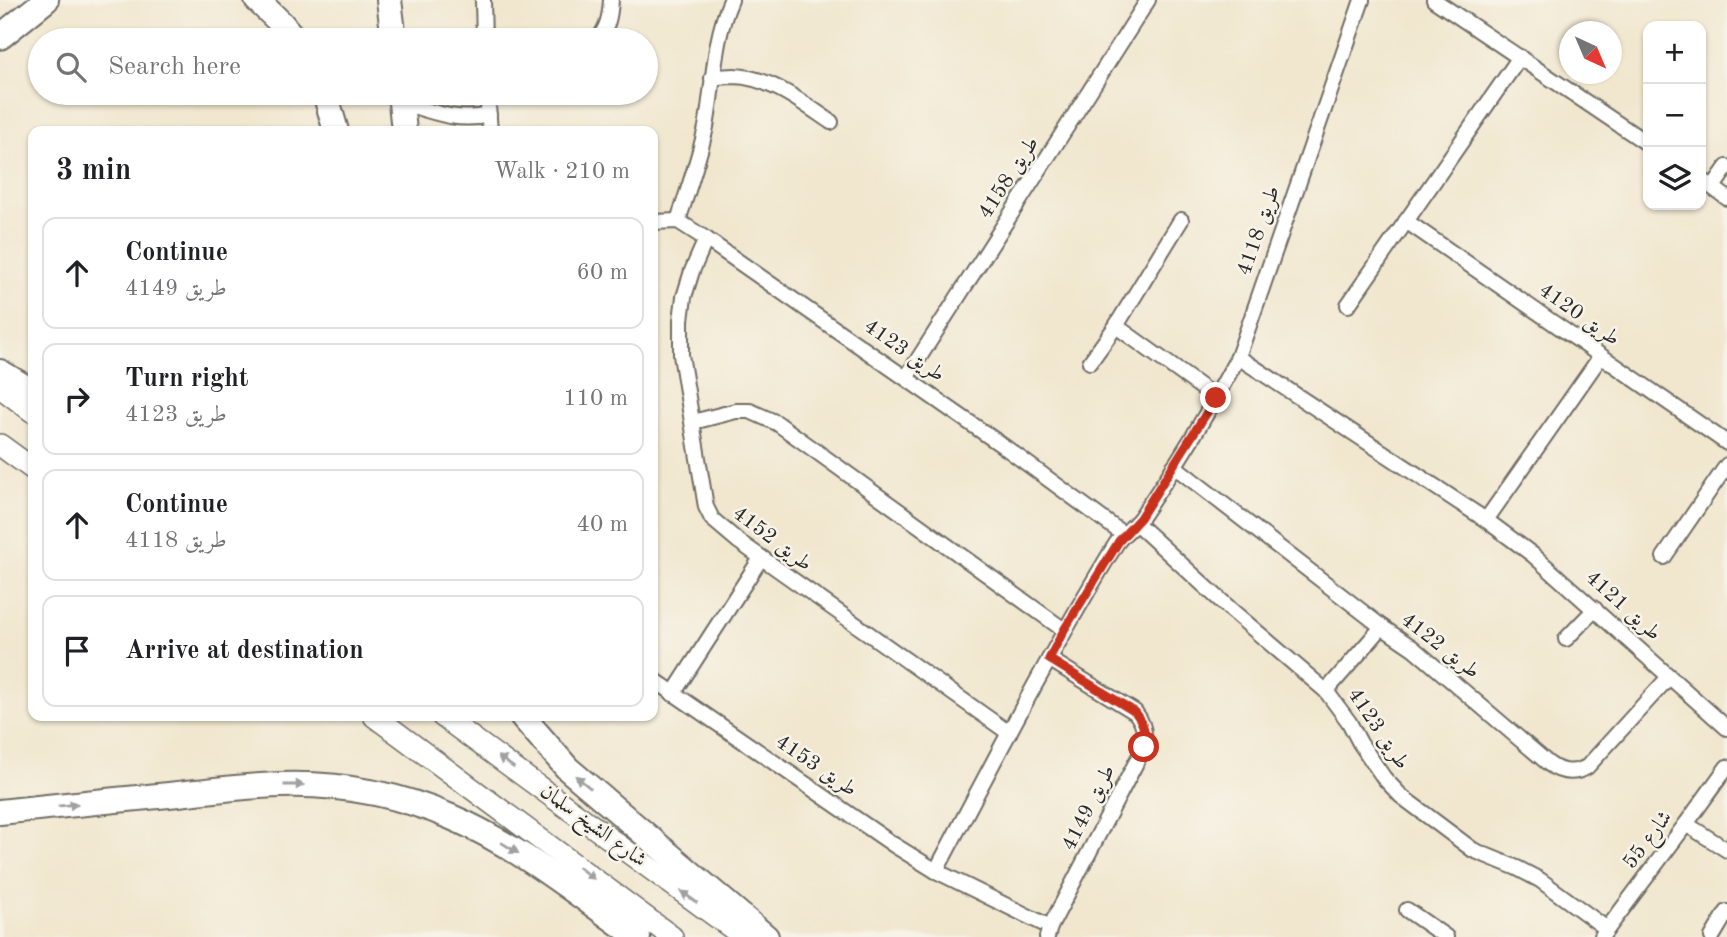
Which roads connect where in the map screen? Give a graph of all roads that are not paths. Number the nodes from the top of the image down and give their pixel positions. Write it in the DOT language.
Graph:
graph roads {
  1 [pos="19,0"];
  2 [pos="46,0"];
  3 [pos="257,0"];
  4 [pos="389,0"];
  5 [pos="483,0"];
  6 [pos="611,0"];
  7 [pos="731,0"];
  8 [pos="1148,0"];
  9 [pos="1362,0"];
  10 [pos="1434,0"];
  11 [pos="0,22"];
  12 [pos="285,28"];
  13 [pos="392,28"];
  14 [pos="484,28"];
  15 [pos="606,28"];
  16 [pos="0,37"];
  17 [pos="1520,57"];
  18 [pos="712,78"];
  19 [pos="329,105"];
  20 [pos="401,105"];
  21 [pos="420,105"];
  22 [pos="488,105"];
  23 [pos="489,116"];
  24 [pos="831,122"];
  25 [pos="335,126"];
  26 [pos="403,126"];
  27 [pos="490,126"];
  28 [pos="1643,141"];
  29 [pos="1727,167"];
  30 [pos="1707,183"];
  31 [pos="1727,198"];
  32 [pos="1181,220"];
  33 [pos="678,221"];
  34 [pos="1406,221"];
  35 [pos="658,222"];
  36 [pos="706,239"];
  37 [pos="1348,305"];
  38 [pos="1116,326"];
  39 [pos="1601,356"];
  40 [pos="1238,357"];
  41 [pos="1090,362"];
  42 [pos="0,372"];
  43 [pos="906,378"];
  44 [pos="0,387"];
  45 [pos="28,389"];
  46 [pos="1216,398"];
  47 [pos="28,408"];
  48 [pos="693,422"];
  49 [pos="1727,443"];
  50 [pos="0,445"];
  51 [pos="28,465"];
  52 [pos="1727,465"];
  53 [pos="1174,466"];
  54 [pos="1486,520"];
  55 [pos="1136,523"];
  56 [pos="1123,534"];
  57 [pos="1664,557"];
  58 [pos="761,558"];
  59 [pos="1595,609"];
  60 [pos="1382,627"];
  61 [pos="1064,630"];
  62 [pos="1566,639"];
  63 [pos="1049,659"];
  64 [pos="1669,677"];
  65 [pos="658,683"];
  66 [pos="1326,691"];
  67 [pos="673,694"];
  68 [pos="381,721"];
  69 [pos="449,721"];
  70 [pos="526,721"];
  71 [pos="1727,728"];
  72 [pos="1009,733"];
  73 [pos="1727,767"];
  74 [pos="0,811"];
  75 [pos="1686,824"];
  76 [pos="1727,850"];
  77 [pos="936,871"];
  78 [pos="1406,910"];
  79 [pos="1727,912"];
  80 [pos="1049,932"];
  81 [pos="1604,933"];
  82 [pos="638,937"];
  83 [pos="672,937"];
  84 [pos="744,937"];
  85 [pos="766,937"];
  86 [pos="1446,937"];
  87 [pos="1712,937"];
  1 -- 11 [label="highway"];
  2 -- 16 [label="highway"];
  3 -- 12 [label="highway"];
  4 -- 13 [label="highway"];
  5 -- 14 [label="street"];
  6 -- 15 [label="street"];
  7 -- 18 [label="street"];
  8 -- 43 [label="street, طريق 4158"];
  9 -- 40 [label="street, طريق 4118"];
  10 -- 17 [label="street"];
  17 -- 28 [label="street"];
  17 -- 34 [label="street"];
  18 -- 24 [label="street"];
  18 -- 33 [label="street"];
  19 -- 25 [label="highway"];
  20 -- 26 [label="highway"];
  21 -- 23 [label="street"];
  22 -- 23 [label="street"];
  23 -- 27 [label="street"];
  29 -- 30 [label="street"];
  30 -- 31 [label="street"];
  32 -- 38 [label="street"];
  33 -- 35 [label="street"];
  33 -- 36 [label="street, طريق 4123"];
  34 -- 37 [label="street"];
  34 -- 39 [label="street, طريق 4120"];
  36 -- 43 [label="street, طريق 4123"];
  36 -- 48 [label="street, طريق 4152"];
  38 -- 41 [label="street"];
  38 -- 46 [label="street"];
  39 -- 49 [label="street, طريق 4120"];
  39 -- 54 [label="street"];
  40 -- 46 [label="street, طريق 4118"];
  40 -- 54 [label="street, طريق 4121"];
  42 -- 45 [label="highway"];
  43 -- 56 [label="street, طريق 4123"];
  44 -- 47 [label="main road"];
  46 -- 53 [label="street, طريق 4118"];
  48 -- 58 [label="street, طريق 4152"];
  48 -- 61 [label="street"];
  50 -- 51 [label="main road"];
  52 -- 57 [label="street"];
  53 -- 55 [label="street"];
  53 -- 60 [label="street, طريق 4122"];
  54 -- 59 [label="street, طريق 4121"];
  55 -- 56 [label="street"];
  55 -- 66 [label="street, طريق 4123"];
  56 -- 61 [label="street"];
  58 -- 67 [label="street"];
  58 -- 72 [label="street, طريق 4152"];
  59 -- 62 [label="street"];
  59 -- 64 [label="street, طريق 4121"];
  60 -- 64 [label="street, طريق 4122"];
  60 -- 66 [label="street"];
  61 -- 63 [label="street"];
  63 -- 72 [label="street"];
  63 -- 80 [label="street, طريق 4149"];
  64 -- 71 [label="street, طريق 4121"];
  65 -- 67 [label="street, طريق 4153"];
  66 -- 81 [label="street, طريق 4123"];
  67 -- 77 [label="street, طريق 4153"];
  68 -- 83 [label="main road, شارع الشيخ سلمان, one-way"];
  84 -- 69 [label="main road, شارع الشيخ سلمان, one-way"];
  85 -- 70 [label="highway, one-way"];
  72 -- 77 [label="street"];
  73 -- 75 [label="street, شارع 55"];
  74 -- 82 [label="highway, one-way"];
  75 -- 76 [label="street"];
  75 -- 81 [label="street, شارع 55"];
  77 -- 80 [label="street, طريق 4153"];
  78 -- 86 [label="street"];
  79 -- 87 [label="street"];
}
